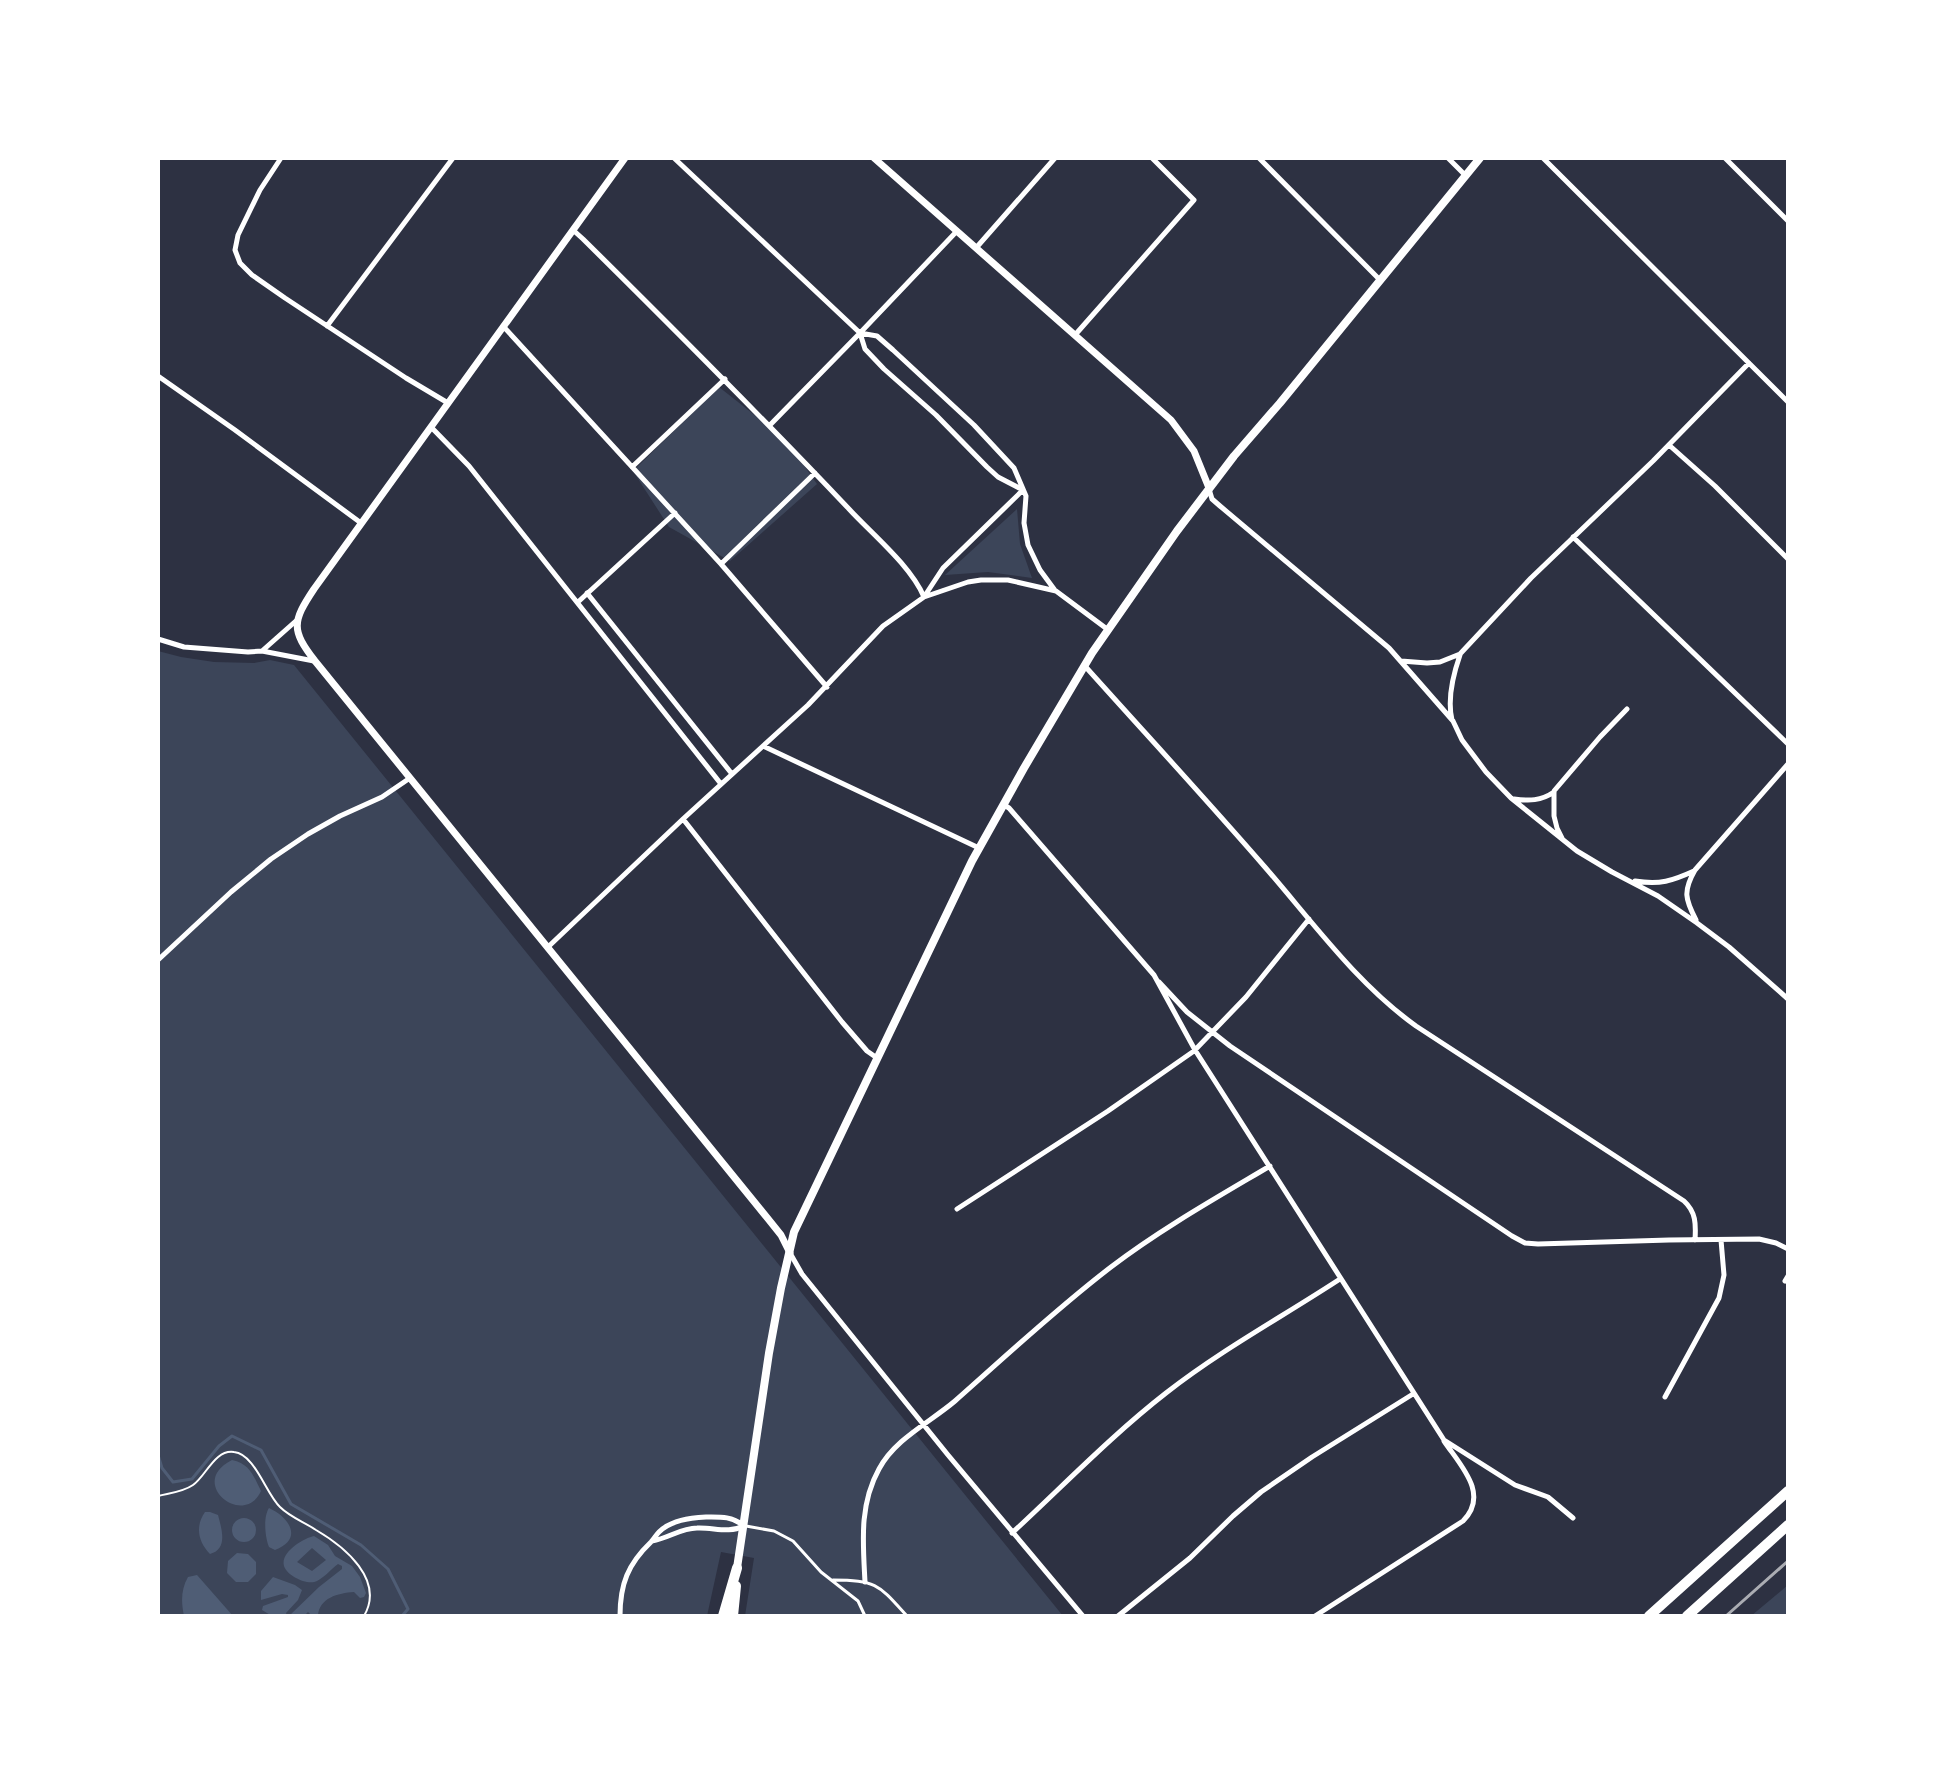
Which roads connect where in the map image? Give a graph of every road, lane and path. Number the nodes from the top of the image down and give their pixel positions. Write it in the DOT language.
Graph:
graph roads {
  1 [pos="281,158"];
  2 [pos="453,158"];
  3 [pos="625,158"];
  4 [pos="674,158"];
  5 [pos="1055,158"];
  6 [pos="1152,158"];
  7 [pos="1259,158"];
  8 [pos="1448,158"];
  9 [pos="1480,158"];
  10 [pos="1543,158"];
  11 [pos="1725,158"];
  12 [pos="877,159"];
  13 [pos="1465,175"];
  14 [pos="1788,221"];
  15 [pos="573,230"];
  16 [pos="957,231"];
  17 [pos="976,248"];
  18 [pos="1380,280"];
  19 [pos="327,326"];
  20 [pos="503,326"];
  21 [pos="860,333"];
  22 [pos="1074,335"];
  23 [pos="1749,363"];
  24 [pos="158,376"];
  25 [pos="725,379"];
  26 [pos="1788,402"];
  27 [pos="448,403"];
  28 [pos="770,425"];
  29 [pos="431,427"];
  30 [pos="1669,445"];
  31 [pos="632,467"];
  32 [pos="815,473"];
  33 [pos="1209,488"];
  34 [pos="1023,490"];
  35 [pos="675,513"];
  36 [pos="362,524"];
  37 [pos="1573,537"];
  38 [pos="1788,559"];
  39 [pos="721,564"];
  40 [pos="1056,591"];
  41 [pos="587,593"];
  42 [pos="924,597"];
  43 [pos="578,602"];
  44 [pos="297,620"];
  45 [pos="1107,629"];
  46 [pos="158,639"];
  47 [pos="262,651"];
  48 [pos="1460,654"];
  49 [pos="315,661"];
  50 [pos="1401,661"];
  51 [pos="1084,665"];
  52 [pos="827,687"];
  53 [pos="1627,709"];
  54 [pos="1453,721"];
  55 [pos="1788,744"];
  56 [pos="763,746"];
  57 [pos="1788,764"];
  58 [pos="732,774"];
  59 [pos="410,777"];
  60 [pos="721,784"];
  61 [pos="1554,791"];
  62 [pos="1511,798"];
  63 [pos="1003,804"];
  64 [pos="683,819"];
  65 [pos="1563,840"];
  66 [pos="979,848"];
  67 [pos="1695,870"];
  68 [pos="1630,881"];
  69 [pos="1309,919"];
  70 [pos="1697,923"];
  71 [pos="548,947"];
  72 [pos="158,960"];
  73 [pos="1154,975"];
  74 [pos="1788,999"];
  75 [pos="1213,1032"];
  76 [pos="1195,1050"];
  77 [pos="877,1058"];
  78 [pos="1270,1166"];
  79 [pos="957,1209"];
  80 [pos="1695,1240"];
  81 [pos="1721,1240"];
  82 [pos="1788,1249"];
  83 [pos="790,1253"];
  84 [pos="1340,1279"];
  85 [pos="1413,1394"];
  86 [pos="1665,1397"];
  87 [pos="923,1426"];
  88 [pos="1444,1440"];
  89 [pos="1788,1491"];
  90 [pos="158,1496"];
  91 [pos="1573,1518"];
  92 [pos="744,1525"];
  93 [pos="1788,1525"];
  94 [pos="1012,1533"];
  95 [pos="652,1541"];
  96 [pos="737,1568"];
  97 [pos="832,1580"];
  98 [pos="865,1582"];
  99 [pos="364,1616"];
  100 [pos="620,1616"];
  101 [pos="723,1616"];
  102 [pos="733,1616"];
  103 [pos="865,1616"];
  104 [pos="907,1616"];
  105 [pos="1083,1616"];
  106 [pos="1118,1616"];
  107 [pos="1315,1616"];
  108 [pos="1649,1616"];
  109 [pos="1687,1616"];
  1 -- 19 [label="street"];
  2 -- 19 [label="street"];
  3 -- 15 [label="street"];
  4 -- 21 [label="street"];
  5 -- 17 [label="street"];
  6 -- 22 [label="street"];
  7 -- 18 [label="street"];
  8 -- 13 [label="street"];
  9 -- 13 [label="main road"];
  10 -- 23 [label="street"];
  11 -- 14 [label="street"];
  12 -- 16 [label="street"];
  13 -- 18 [label="main road"];
  15 -- 20 [label="street"];
  15 -- 25 [label="street"];
  16 -- 17 [label="street"];
  16 -- 21 [label="street"];
  17 -- 22 [label="street"];
  18 -- 33 [label="main road"];
  19 -- 27 [label="street"];
  20 -- 27 [label="street"];
  20 -- 31 [label="street"];
  21 -- 28 [label="street"];
  21 -- 34 [label="street"];
  21 -- 34 [label="street"];
  22 -- 33 [label="street"];
  23 -- 26 [label="street"];
  23 -- 30 [label="street"];
  24 -- 36 [label="street"];
  25 -- 28 [label="street"];
  25 -- 31 [label="street"];
  27 -- 29 [label="street"];
  28 -- 32 [label="street"];
  29 -- 36 [label="street"];
  29 -- 43 [label="street"];
  30 -- 37 [label="street"];
  30 -- 38 [label="street"];
  31 -- 35 [label="street"];
  32 -- 39 [label="street"];
  32 -- 42 [label="street"];
  33 -- 45 [label="main road"];
  33 -- 50 [label="street"];
  34 -- 40 [label="street"];
  34 -- 42 [label="street"];
  35 -- 39 [label="street"];
  35 -- 41 [label="street"];
  36 -- 44 [label="street"];
  37 -- 48 [label="street"];
  37 -- 55 [label="street"];
  39 -- 52 [label="street"];
  40 -- 42 [label="street"];
  40 -- 45 [label="street"];
  41 -- 43 [label="street"];
  41 -- 58 [label="street"];
  42 -- 52 [label="street"];
  43 -- 60 [label="street"];
  44 -- 47 [label="street"];
  44 -- 49 [label="street"];
  45 -- 51 [label="main road"];
  46 -- 47 [label="street"];
  47 -- 49 [label="street"];
  48 -- 50 [label="street"];
  48 -- 54 [label="street"];
  49 -- 59 [label="street"];
  50 -- 54 [label="street"];
  51 -- 63 [label="main road"];
  51 -- 69 [label="street"];
  52 -- 56 [label="street"];
  53 -- 61 [label="street"];
  54 -- 62 [label="street"];
  56 -- 58 [label="street"];
  56 -- 66 [label="street"];
  57 -- 67 [label="street"];
  58 -- 60 [label="street"];
  59 -- 71 [label="street"];
  59 -- 72 [label="street"];
  60 -- 64 [label="street"];
  61 -- 62 [label="street"];
  61 -- 65 [label="street"];
  62 -- 65 [label="street"];
  63 -- 66 [label="main road"];
  63 -- 73 [label="street"];
  64 -- 71 [label="street"];
  64 -- 77 [label="street"];
  65 -- 68 [label="street"];
  66 -- 77 [label="main road"];
  67 -- 68 [label="street"];
  67 -- 70 [label="street"];
  68 -- 70 [label="street"];
  69 -- 75 [label="street"];
  69 -- 80 [label="street"];
  70 -- 74 [label="street"];
  71 -- 83 [label="street"];
  73 -- 75 [label="street"];
  73 -- 76 [label="street"];
  75 -- 76 [label="street"];
  75 -- 80 [label="street"];
  76 -- 78 [label="street"];
  76 -- 79 [label="street"];
  77 -- 83 [label="main road"];
  78 -- 84 [label="street"];
  78 -- 87 [label="street"];
  80 -- 81 [label="street"];
  81 -- 82 [label="street"];
  81 -- 86 [label="street"];
  83 -- 87 [label="street"];
  83 -- 92 [label="main road"];
  84 -- 85 [label="street"];
  84 -- 94 [label="street"];
  85 -- 88 [label="street"];
  85 -- 106 [label="street"];
  87 -- 94 [label="street"];
  87 -- 98 [label="street"];
  88 -- 91 [label="street"];
  88 -- 107 [label="street"];
  89 -- 108 [label="highway"];
  90 -- 99 [label="path"];
  92 -- 95 [label="street"];
  92 -- 95 [label="street"];
  92 -- 96 [label="main road"];
  92 -- 97 [label="lane"];
  93 -- 109 [label="highway"];
  94 -- 105 [label="street"];
  95 -- 100 [label="street"];
  96 -- 101 [label="highway"];
  96 -- 102 [label="highway"];
  97 -- 98 [label="lane"];
  97 -- 103 [label="lane"];
  98 -- 104 [label="lane"];
}
